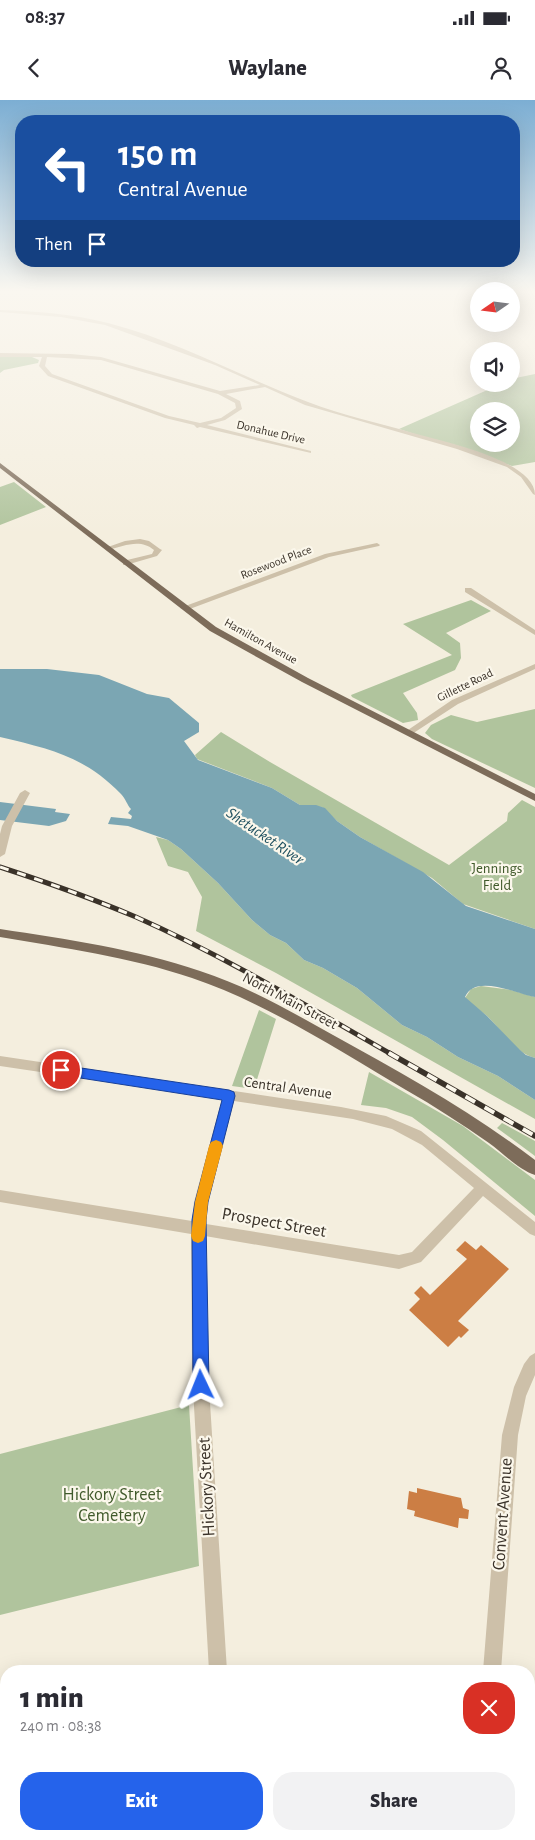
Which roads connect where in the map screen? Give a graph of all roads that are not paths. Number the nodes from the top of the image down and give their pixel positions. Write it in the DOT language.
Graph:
graph roads {
  1 [pos="46,372"];
  2 [pos="149,372"];
  3 [pos="234,372"];
  4 [pos="263,386"];
  5 [pos="220,393"];
  6 [pos="198,426"];
  7 [pos="308,452"];
  8 [pos="2,469"];
  9 [pos="535,493"];
  10 [pos="377,545"];
  11 [pos="108,548"];
  12 [pos="126,562"];
  13 [pos="468,590"];
  14 [pos="184,608"];
  15 [pos="535,632"];
  16 [pos="535,666"];
  17 [pos="409,732"];
  18 [pos="25,793"];
  19 [pos="535,798"];
  20 [pos="0,854"];
  21 [pos="0,933"];
  22 [pos="0,1061"];
  23 [pos="229,1096"];
  24 [pos="535,1169"];
  25 [pos="483,1187"];
  26 [pos="0,1196"];
  27 [pos="198,1229"];
  28 [pos="535,1230"];
  29 [pos="535,1361"];
  30 [pos="218,1665"];
  31 [pos="492,1665"];
  1 -- 6 [label="street, Donahue Drive"];
  2 -- 5 [label="street"];
  3 -- 4 [label="street"];
  4 -- 5 [label="street"];
  4 -- 9 [label="street"];
  5 -- 6 [label="street"];
  6 -- 7 [label="street, Donahue Drive"];
  8 -- 11 [label="main road, Hamilton Avenue"];
  10 -- 14 [label="street, Rosewood Place"];
  11 -- 12 [label="main road, Hamilton Avenue"];
  11 -- 12 [label="street"];
  12 -- 14 [label="main road, Hamilton Avenue"];
  13 -- 15 [label="street"];
  14 -- 17 [label="main road, Hamilton Avenue"];
  16 -- 17 [label="street, Gillette Road"];
  17 -- 19 [label="main road, Hamilton Avenue"];
  18 -- 20 [label="street"];
  21 -- 24 [label="main road, North Main Street"];
  22 -- 23 [label="street, Central Avenue"];
  23 -- 25 [label="street, Central Avenue"];
  23 -- 27 [label="street, Hickory Street"];
  25 -- 27 [label="street, Prospect Street"];
  25 -- 28 [label="street, Central Avenue"];
  26 -- 27 [label="street, Prospect Street"];
  27 -- 30 [label="street, Hickory Street"];
  29 -- 31 [label="street, Convent Avenue"];
}
